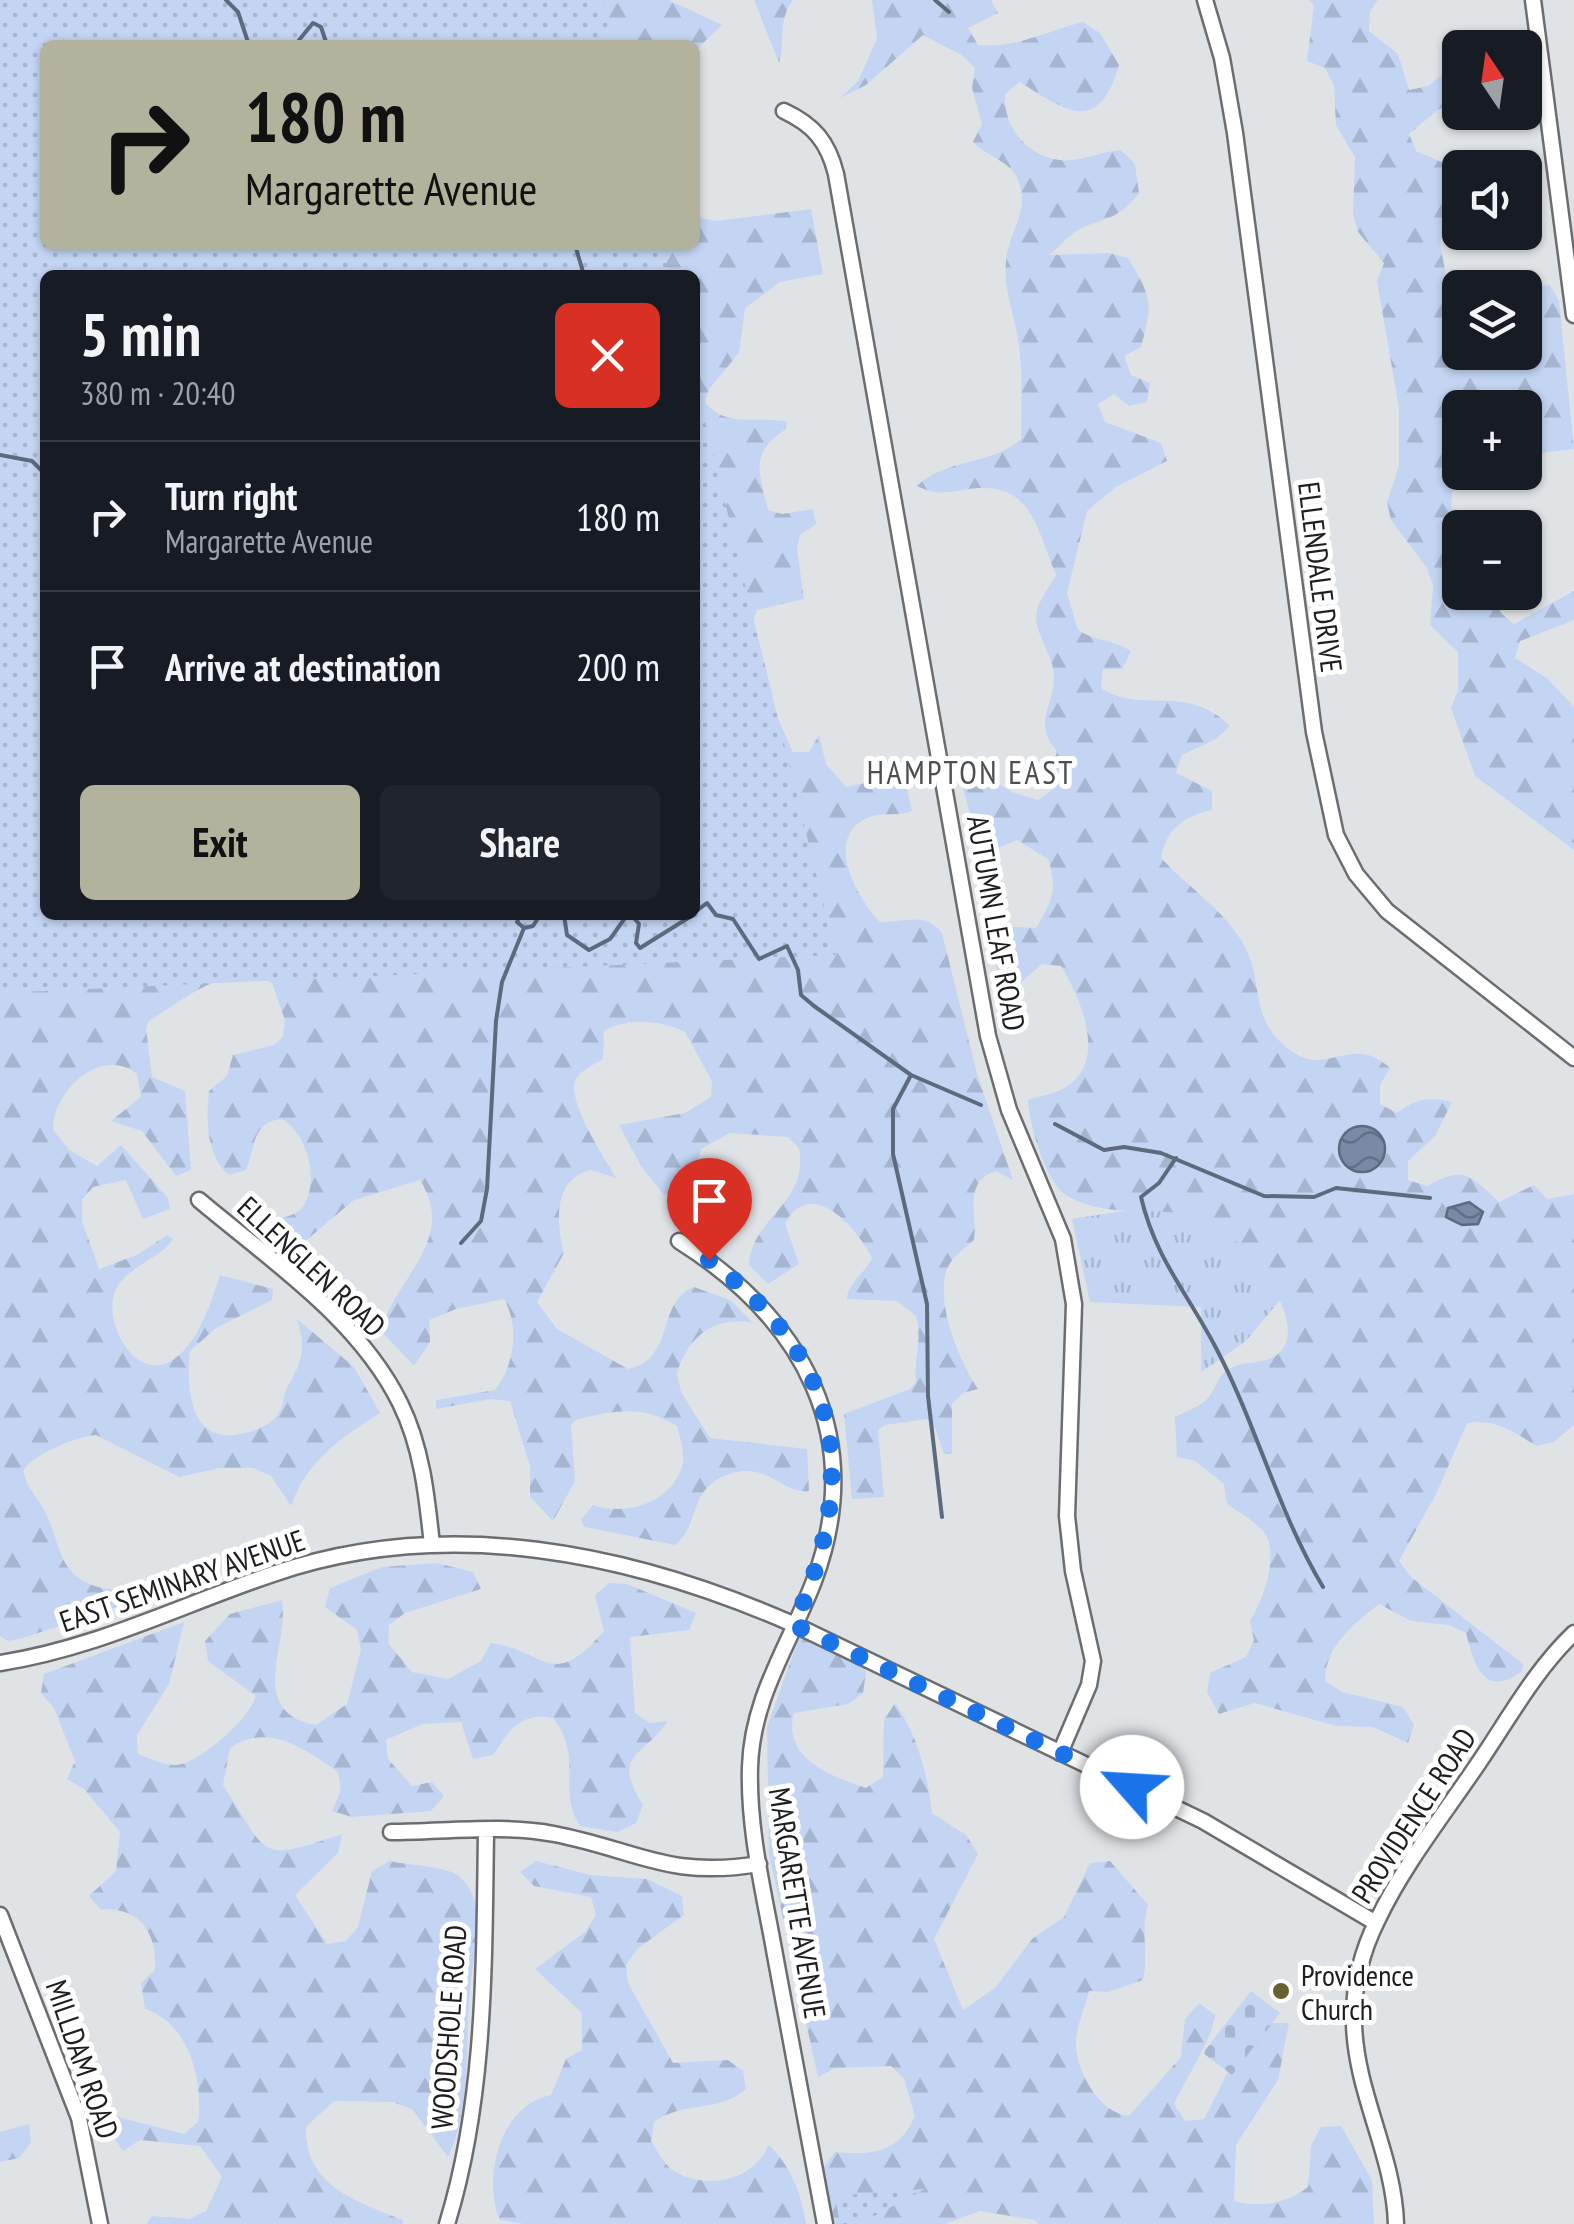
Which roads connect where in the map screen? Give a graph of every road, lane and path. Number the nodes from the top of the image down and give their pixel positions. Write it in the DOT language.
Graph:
graph roads {
  1 [pos="1205,0"];
  2 [pos="1533,0"];
  3 [pos="784,111"];
  4 [pos="1568,226"];
  5 [pos="1574,314"];
  6 [pos="1574,1058"];
  7 [pos="199,1200"];
  8 [pos="679,1241"];
  9 [pos="432,1546"];
  10 [pos="794,1625"];
  11 [pos="1574,1633"];
  12 [pos="0,1663"];
  13 [pos="1060,1753"];
  14 [pos="391,1832"];
  15 [pos="486,1832"];
  16 [pos="759,1864"];
  17 [pos="0,1916"];
  18 [pos="1376,1922"];
  19 [pos="100,2224"];
  20 [pos="447,2224"];
  21 [pos="824,2224"];
  22 [pos="1396,2224"];
  1 -- 6 [label="street, ELLENDALE DRIVE"];
  2 -- 4 [label="street"];
  3 -- 13 [label="street, AUTUMN LEAF ROAD"];
  4 -- 5 [label="street"];
  7 -- 9 [label="street, ELLENGLEN ROAD"];
  8 -- 10 [label="street, MARGARETTE AVENUE"];
  9 -- 10 [label="street, EAST SEMINARY AVENUE"];
  9 -- 12 [label="street, EAST SEMINARY AVENUE"];
  10 -- 13 [label="street, EAST SEMINARY AVENUE"];
  10 -- 16 [label="street, MARGARETTE AVENUE"];
  11 -- 18 [label="street, PROVIDENCE ROAD"];
  13 -- 18 [label="street, EAST SEMINARY AVENUE"];
  14 -- 15 [label="street"];
  15 -- 16 [label="street"];
  15 -- 20 [label="street, WOODSHOLE ROAD"];
  16 -- 21 [label="street, MARGARETTE AVENUE"];
  17 -- 19 [label="street, MILLDAM ROAD"];
  18 -- 22 [label="street, PROVIDENCE ROAD"];
}
